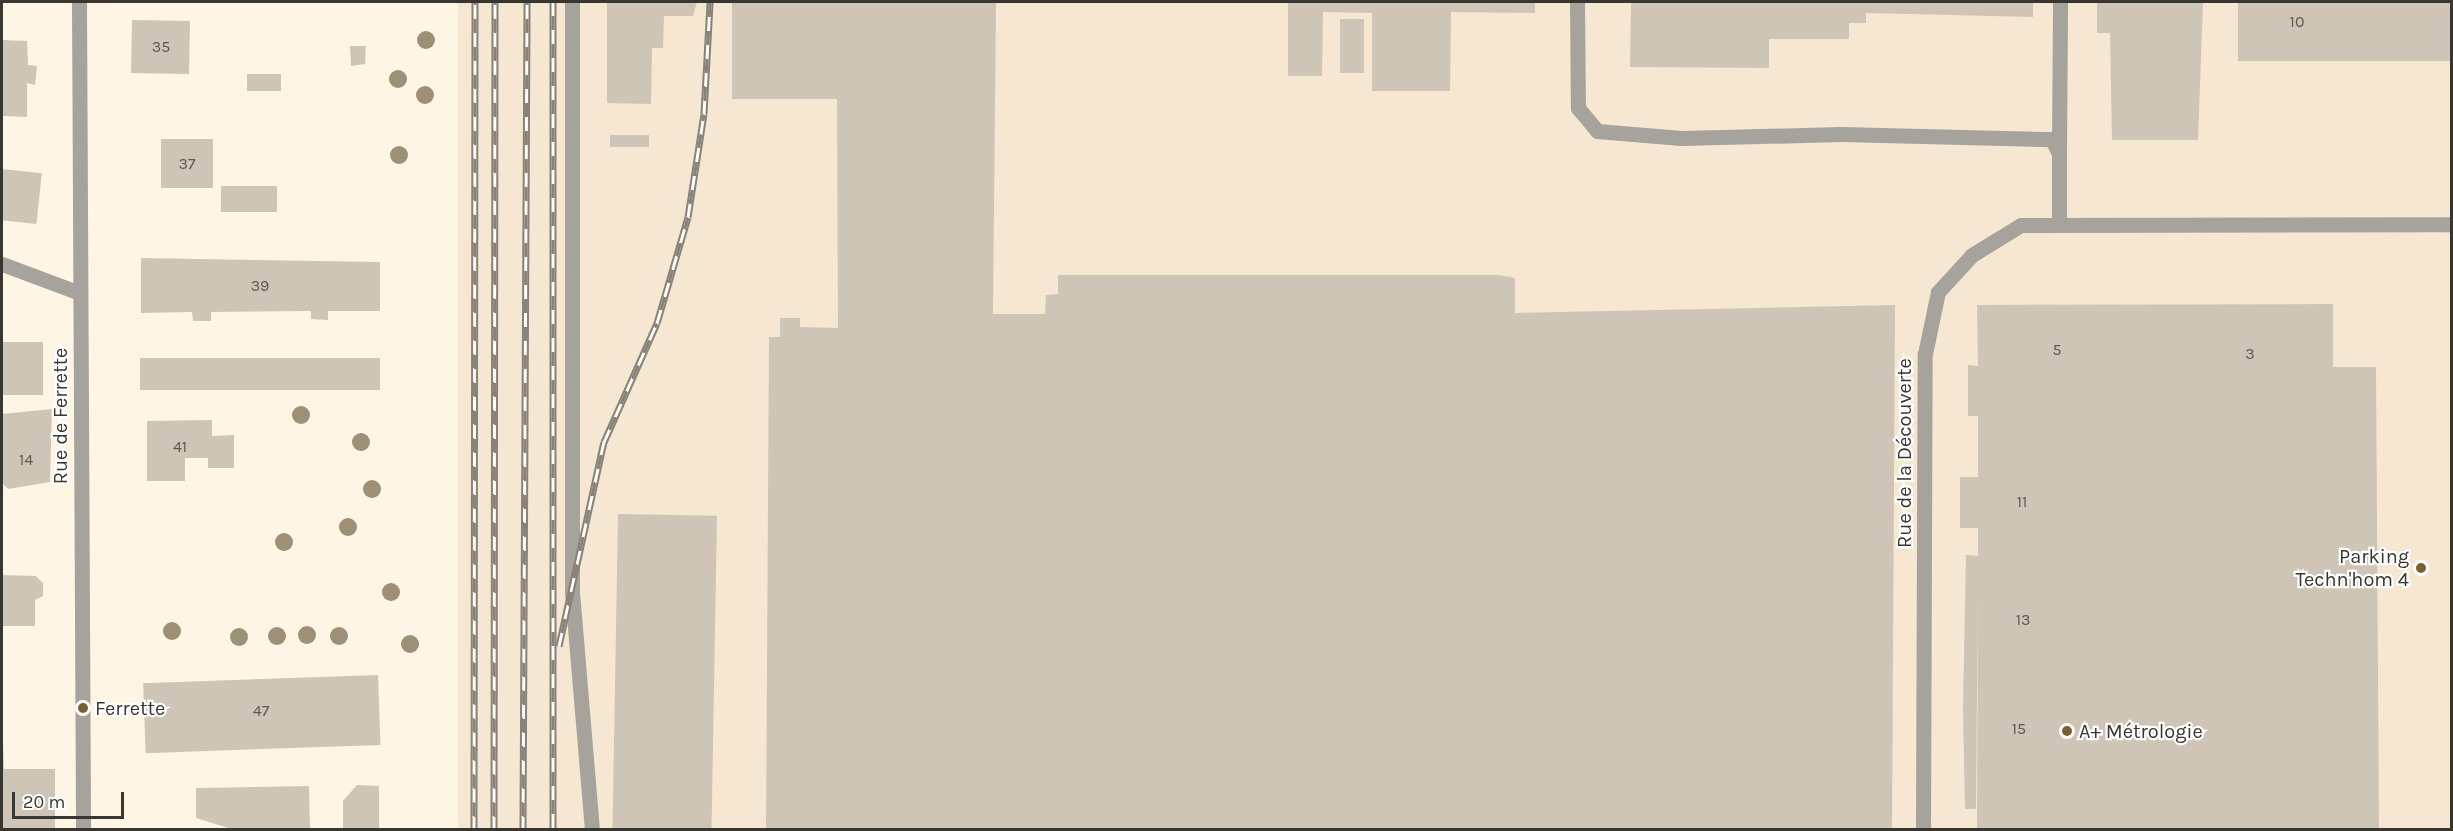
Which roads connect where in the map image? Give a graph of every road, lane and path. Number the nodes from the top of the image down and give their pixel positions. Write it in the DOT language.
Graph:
graph roads {
  1 [pos="79,2"];
  2 [pos="572,2"];
  3 [pos="1577,2"];
  4 [pos="2060,2"];
  5 [pos="2059,154"];
  6 [pos="2059,221"];
  7 [pos="2451,224"];
  8 [pos="2,264"];
  9 [pos="80,293"];
  10 [pos="83,830"];
  11 [pos="592,830"];
  12 [pos="1923,830"];
  1 -- 9 [label="street, Rue de Ferrette"];
  2 -- 11 [label="street"];
  3 -- 5 [label="street"];
  4 -- 5 [label="street"];
  5 -- 6 [label="street"];
  6 -- 7 [label="street, Rue de la Découverte"];
  6 -- 12 [label="street, Rue de la Découverte"];
  8 -- 9 [label="street"];
  9 -- 10 [label="street, Rue de Ferrette"];
}
